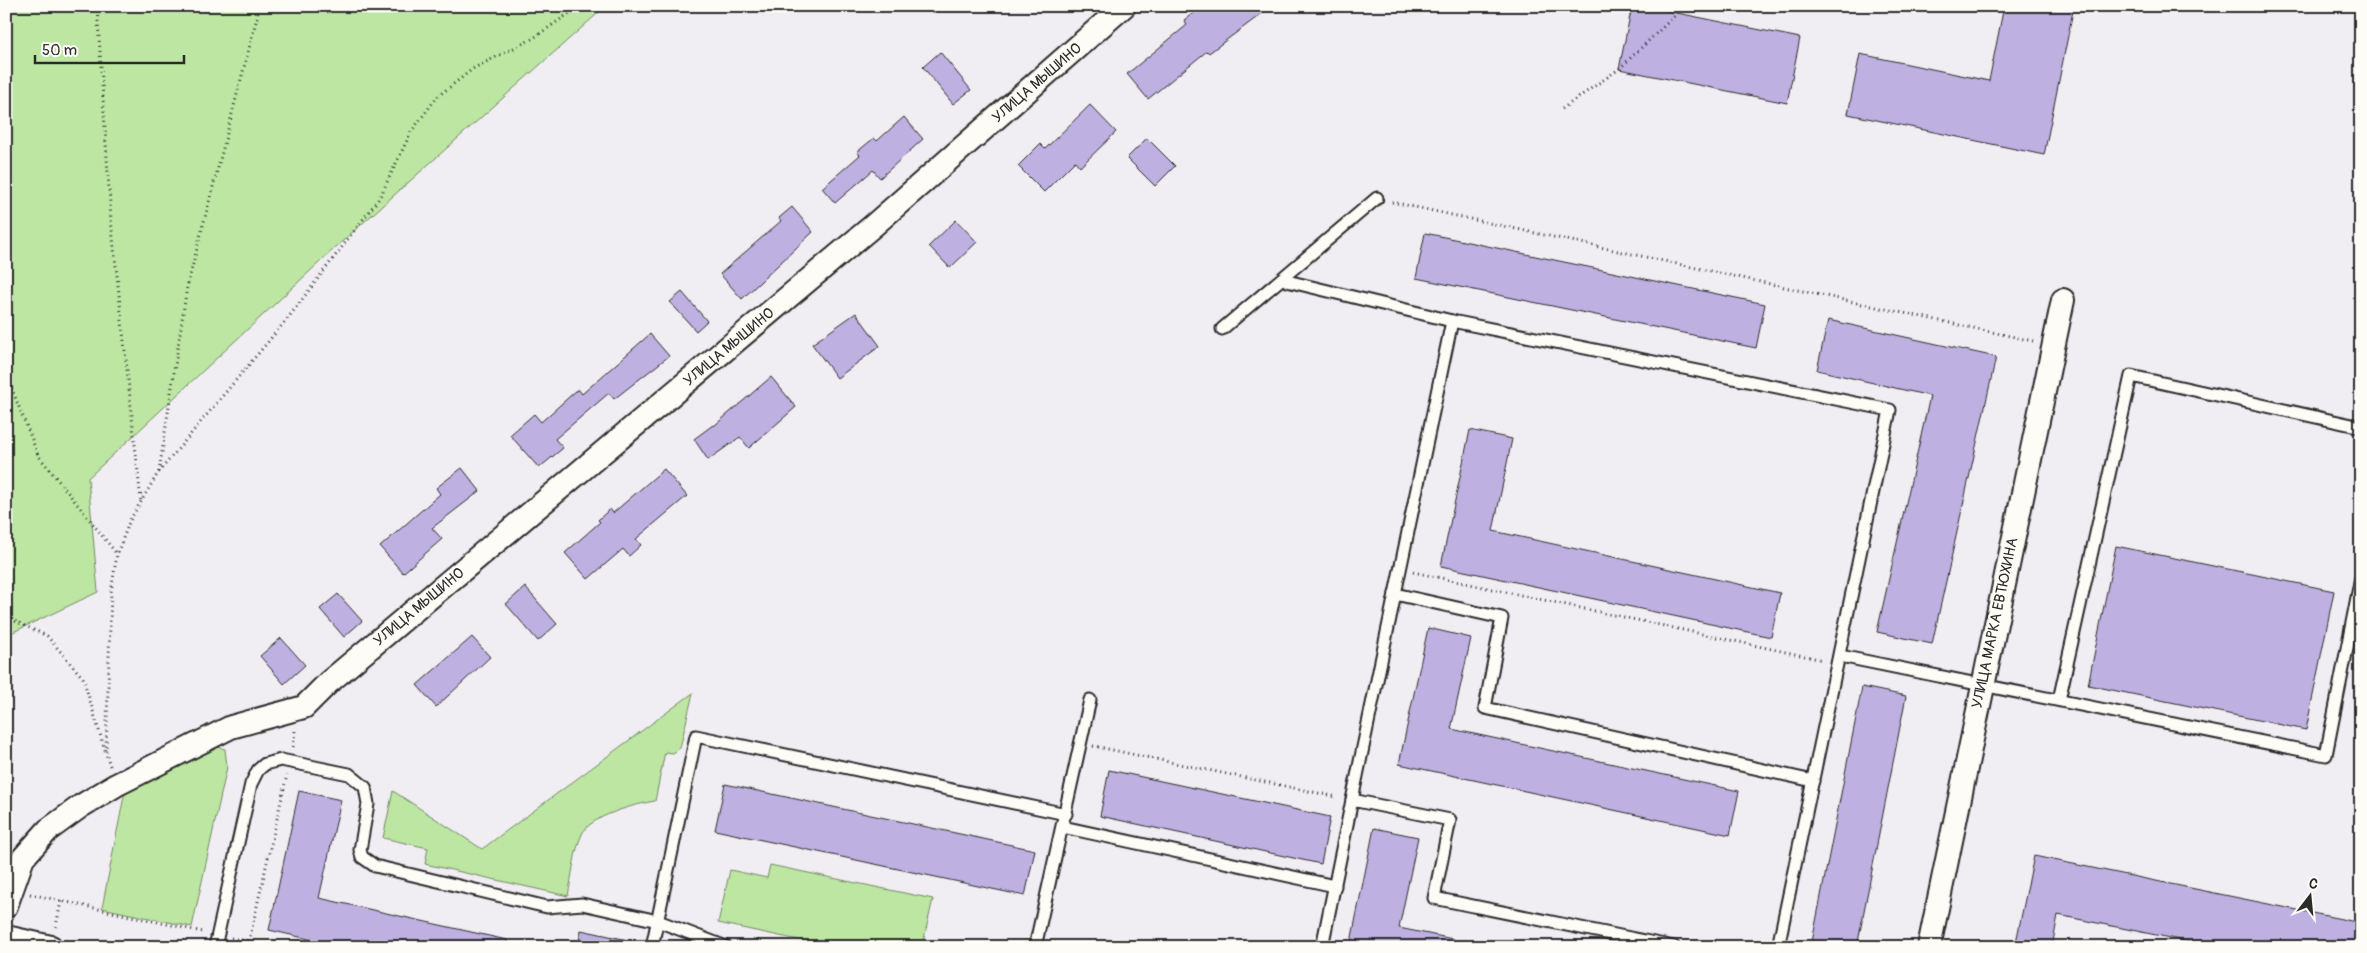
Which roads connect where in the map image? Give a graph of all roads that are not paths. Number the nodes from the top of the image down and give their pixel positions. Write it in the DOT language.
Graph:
graph roads {
  1 [pos="1124,6"];
  2 [pos="1377,198"];
  3 [pos="1287,281"];
  4 [pos="2063,300"];
  5 [pos="1452,321"];
  6 [pos="1222,329"];
  7 [pos="2361,427"];
  8 [pos="2361,577"];
  9 [pos="1395,594"];
  10 [pos="1839,659"];
  11 [pos="1983,684"];
  12 [pos="1090,700"];
  13 [pos="2060,700"];
  14 [pos="1813,781"];
  15 [pos="1352,800"];
  16 [pos="1066,814"];
  17 [pos="1063,827"];
  18 [pos="1335,886"];
  19 [pos="8,898"];
  20 [pos="658,921"];
  21 [pos="6,937"];
  22 [pos="53,938"];
  23 [pos="215,947"];
  24 [pos="652,947"];
  25 [pos="726,947"];
  26 [pos="1035,947"];
  27 [pos="1322,947"];
  28 [pos="1674,947"];
  29 [pos="1778,947"];
  30 [pos="1929,947"];
  1 -- 19 [label="street, УЛИЦА МЫШИНО"];
  2 -- 6 [label="lane"];
  3 -- 5 [label="lane"];
  4 -- 11 [label="street, УЛИЦА МАРКА ЕВТЮХИНА"];
  5 -- 9 [label="lane"];
  5 -- 10 [label="lane"];
  7 -- 13 [label="lane"];
  8 -- 13 [label="lane"];
  9 -- 14 [label="lane"];
  9 -- 15 [label="lane"];
  10 -- 11 [label="lane"];
  10 -- 14 [label="lane"];
  11 -- 13 [label="lane"];
  11 -- 30 [label="street, УЛИЦА МАРКА ЕВТЮХИНА"];
  12 -- 16 [label="lane"];
  14 -- 29 [label="lane"];
  15 -- 18 [label="lane"];
  15 -- 28 [label="lane"];
  16 -- 17 [label="lane"];
  16 -- 20 [label="lane"];
  17 -- 18 [label="lane"];
  17 -- 26 [label="lane"];
  18 -- 27 [label="lane"];
  20 -- 23 [label="lane"];
  20 -- 24 [label="lane"];
  20 -- 25 [label="lane"];
  21 -- 22 [label="street"];
}
